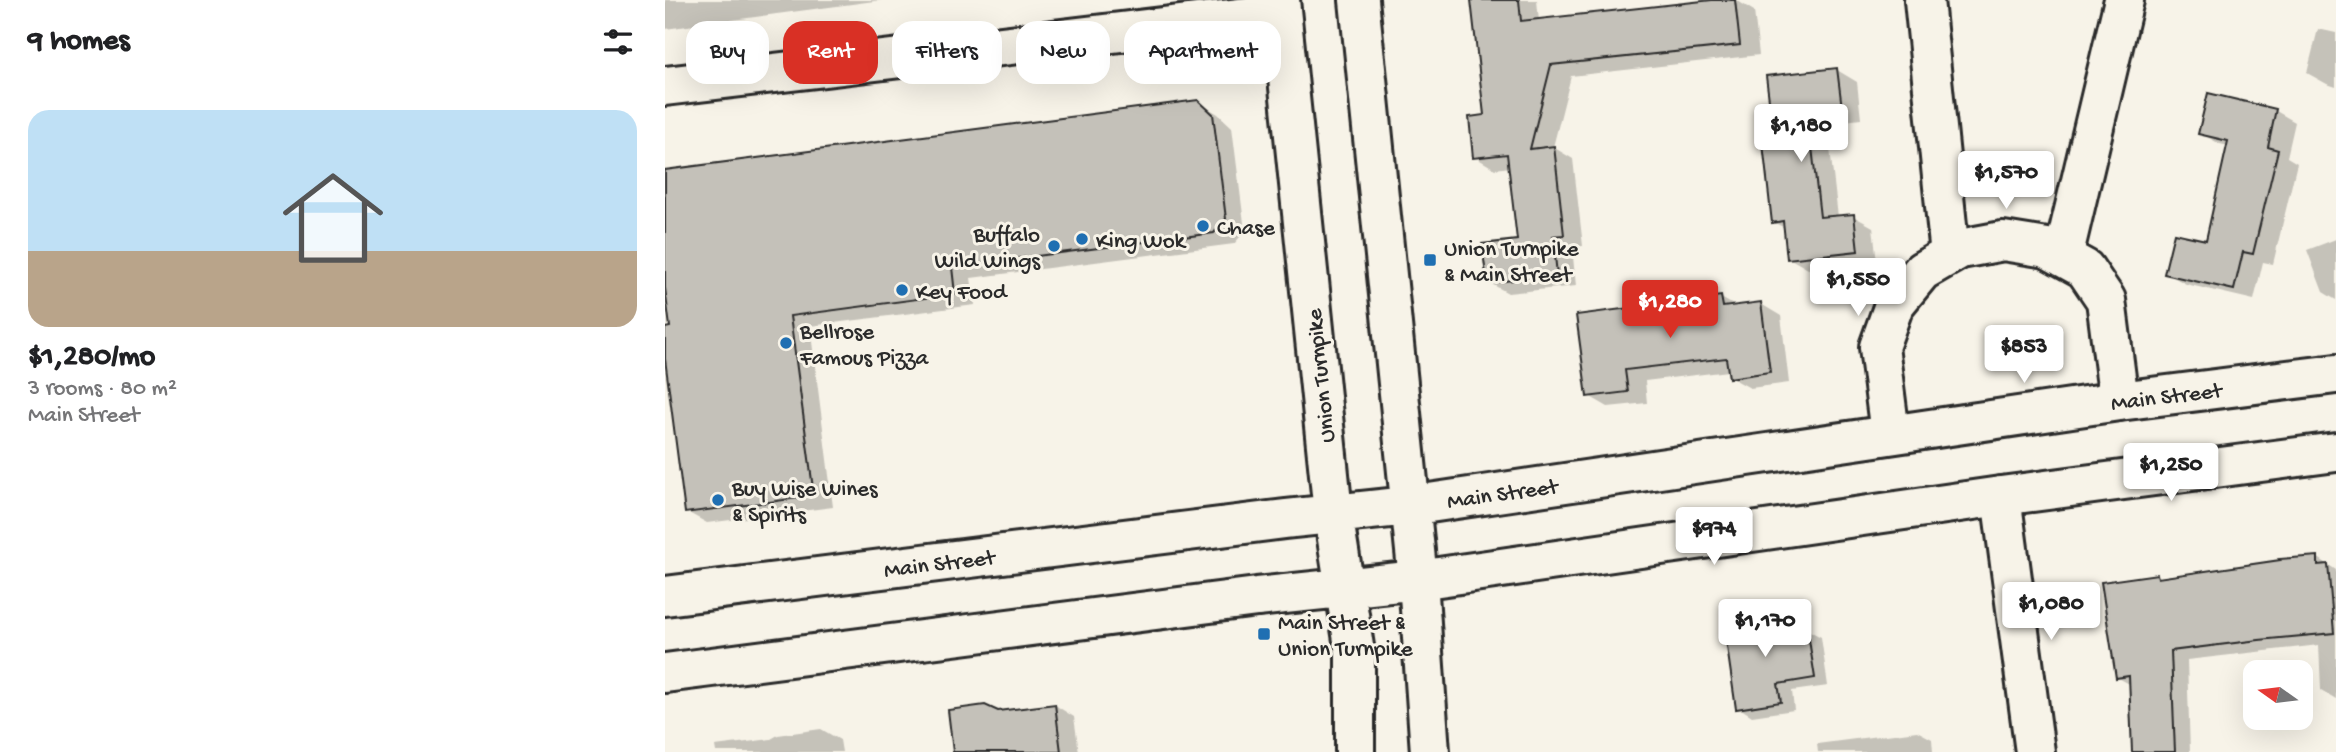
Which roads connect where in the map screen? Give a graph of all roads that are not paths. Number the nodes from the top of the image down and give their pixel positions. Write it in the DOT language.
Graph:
graph roads {
  1 [pos="1359,0"];
  2 [pos="1924,0"];
  3 [pos="2124,0"];
  4 [pos="1280,6"];
  5 [pos="665,86"];
  6 [pos="1950,255"];
  7 [pos="2063,257"];
  8 [pos="2336,374"];
  9 [pos="2119,401"];
  10 [pos="1890,434"];
  11 [pos="2336,452"];
  12 [pos="2001,496"];
  13 [pos="1409,506"];
  14 [pos="1333,513"];
  15 [pos="1418,580"];
  16 [pos="1343,587"];
  17 [pos="665,596"];
  18 [pos="665,673"];
  19 [pos="1355,752"];
  20 [pos="1430,752"];
  21 [pos="2035,752"];
  1 -- 13 [label="main road"];
  2 -- 6 [label="main road"];
  3 -- 7 [label="main road"];
  4 -- 5 [label="main road"];
  4 -- 14 [label="main road, Union Turnpike"];
  6 -- 7 [label="main road"];
  6 -- 10 [label="main road"];
  7 -- 9 [label="main road"];
  8 -- 9 [label="main road, Main Street"];
  9 -- 10 [label="main road, Main Street"];
  10 -- 13 [label="main road, Main Street"];
  11 -- 12 [label="main road"];
  12 -- 15 [label="main road"];
  12 -- 21 [label="main road"];
  13 -- 14 [label="main road, Main Street"];
  13 -- 15 [label="main road"];
  14 -- 16 [label="main road, Union Turnpike"];
  14 -- 17 [label="main road, Main Street"];
  15 -- 16 [label="main road"];
  15 -- 20 [label="main road"];
  16 -- 18 [label="main road"];
  16 -- 19 [label="main road, Union Turnpike"];
}
